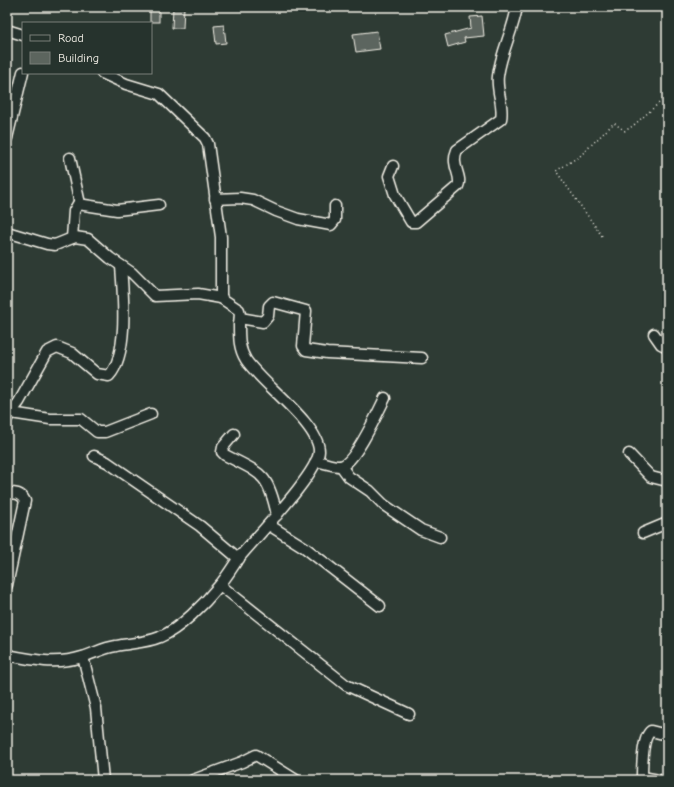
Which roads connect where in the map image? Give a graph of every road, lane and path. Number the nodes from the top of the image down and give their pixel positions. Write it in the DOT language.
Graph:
graph roads {
  1 [pos="517,7"];
  2 [pos="7,30"];
  3 [pos="22,35"];
  4 [pos="23,74"];
  5 [pos="104,74"];
  6 [pos="667,96"];
  7 [pos="7,138"];
  8 [pos="70,158"];
  9 [pos="393,166"];
  10 [pos="215,199"];
  11 [pos="80,204"];
  12 [pos="160,205"];
  13 [pos="335,206"];
  14 [pos="7,232"];
  15 [pos="602,236"];
  16 [pos="72,238"];
  17 [pos="121,266"];
  18 [pos="221,298"];
  19 [pos="240,318"];
  20 [pos="654,334"];
  21 [pos="667,347"];
  22 [pos="422,358"];
  23 [pos="385,398"];
  24 [pos="151,414"];
  25 [pos="9,416"];
  26 [pos="234,434"];
  27 [pos="629,454"];
  28 [pos="94,456"];
  29 [pos="316,461"];
  30 [pos="341,466"];
  31 [pos="667,481"];
  32 [pos="7,493"];
  33 [pos="277,515"];
  34 [pos="667,523"];
  35 [pos="269,524"];
  36 [pos="643,533"];
  37 [pos="440,537"];
  38 [pos="239,559"];
  39 [pos="7,585"];
  40 [pos="220,585"];
  41 [pos="380,606"];
  42 [pos="7,655"];
  43 [pos="83,657"];
  44 [pos="408,714"];
  45 [pos="667,735"];
  46 [pos="642,778"];
  47 [pos="103,780"];
  48 [pos="193,780"];
  49 [pos="296,780"];
  50 [pos="660,780"];
  1 -- 9 [label="street"];
  2 -- 3 [label="street"];
  4 -- 7 [label="street"];
  5 -- 10 [label="street"];
  6 -- 15 [label="path"];
  8 -- 11 [label="street"];
  10 -- 13 [label="street"];
  10 -- 18 [label="street"];
  11 -- 12 [label="street"];
  11 -- 16 [label="street"];
  14 -- 16 [label="street"];
  16 -- 17 [label="street"];
  17 -- 18 [label="street"];
  17 -- 25 [label="street"];
  18 -- 19 [label="street"];
  19 -- 22 [label="street"];
  19 -- 29 [label="street"];
  20 -- 21 [label="street"];
  23 -- 30 [label="street"];
  24 -- 25 [label="street"];
  26 -- 33 [label="street"];
  27 -- 31 [label="street"];
  28 -- 38 [label="street"];
  29 -- 30 [label="street"];
  29 -- 33 [label="street"];
  30 -- 37 [label="street"];
  32 -- 39 [label="street"];
  33 -- 35 [label="street"];
  34 -- 36 [label="street"];
  35 -- 38 [label="street"];
  35 -- 41 [label="street"];
  38 -- 40 [label="street"];
  40 -- 43 [label="street"];
  40 -- 44 [label="street"];
  42 -- 43 [label="street"];
  43 -- 47 [label="street"];
  45 -- 46 [label="street"];
  46 -- 50 [label="street"];
  48 -- 49 [label="street"];
}
